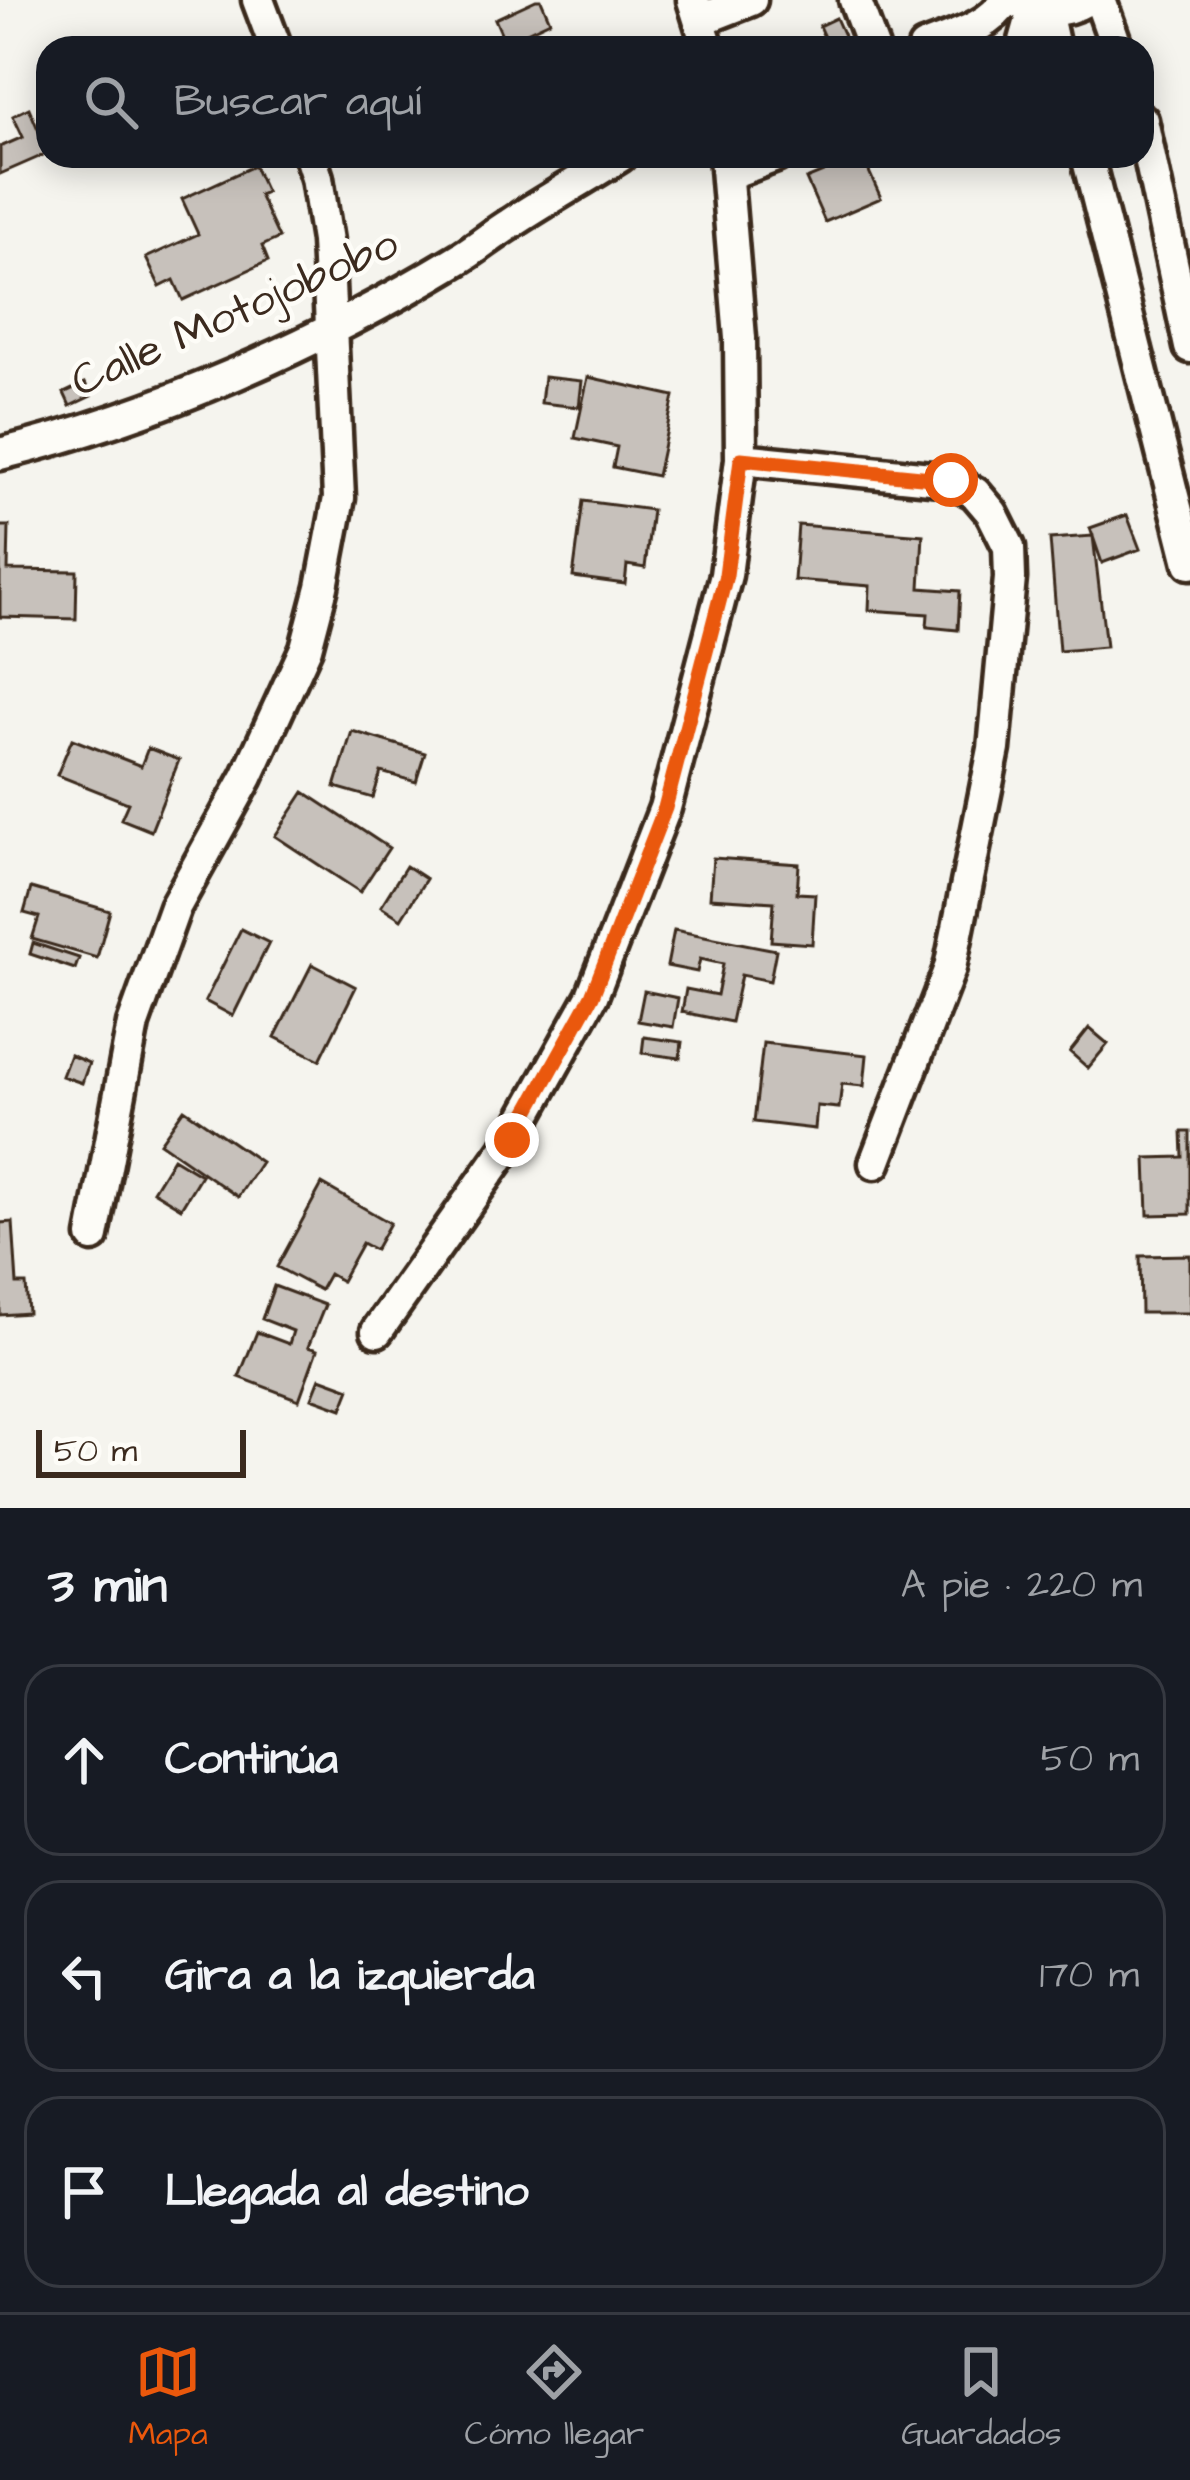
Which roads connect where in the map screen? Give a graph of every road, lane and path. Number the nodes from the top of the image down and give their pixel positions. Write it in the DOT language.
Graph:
graph roads {
  1 [pos="258,0"];
  2 [pos="752,0"];
  3 [pos="855,0"];
  4 [pos="1086,0"];
  5 [pos="1100,0"];
  6 [pos="1024,5"];
  7 [pos="700,23"];
  8 [pos="271,36"];
  9 [pos="868,36"];
  10 [pos="952,36"];
  11 [pos="995,36"];
  12 [pos="1023,36"];
  13 [pos="1046,36"];
  14 [pos="1113,36"];
  15 [pos="314,168"];
  16 [pos="601,168"];
  17 [pos="727,168"];
  18 [pos="1090,168"];
  19 [pos="1152,168"];
  20 [pos="329,331"];
  21 [pos="1190,347"];
  22 [pos="0,454"];
  23 [pos="741,459"];
  24 [pos="1190,563"];
  25 [pos="875,1163"];
  26 [pos="93,1236"];
  27 [pos="377,1330"];
  1 -- 8 [label="street"];
  2 -- 7 [label="street"];
  3 -- 9 [label="street"];
  4 -- 6 [label="street"];
  5 -- 14 [label="street"];
  6 -- 10 [label="street"];
  6 -- 11 [label="street"];
  6 -- 12 [label="street"];
  6 -- 13 [label="street"];
  15 -- 20 [label="street"];
  16 -- 20 [label="street, Calle Motojobobo"];
  17 -- 23 [label="street"];
  18 -- 24 [label="street"];
  19 -- 21 [label="street"];
  20 -- 22 [label="street, Calle Motojobobo"];
  20 -- 26 [label="street"];
  23 -- 25 [label="street"];
  23 -- 27 [label="street"];
}
